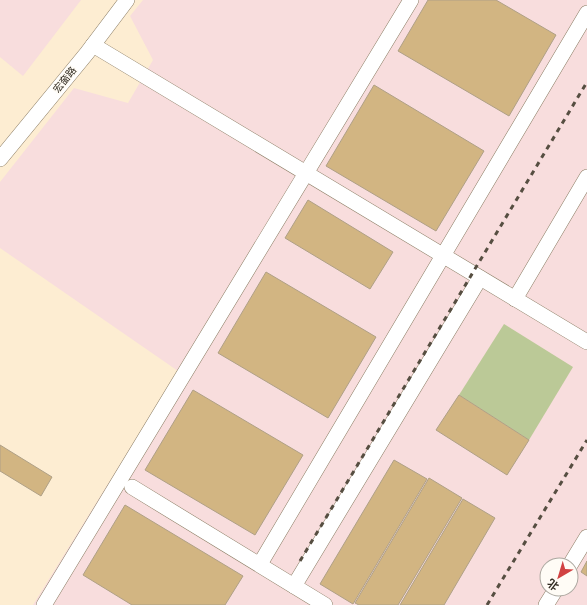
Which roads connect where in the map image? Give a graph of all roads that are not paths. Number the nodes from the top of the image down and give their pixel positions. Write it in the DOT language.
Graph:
graph roads {
  1 [pos="127,0"];
  2 [pos="411,0"];
  3 [pos="587,13"];
  4 [pos="93,45"];
  5 [pos="0,159"];
  6 [pos="306,173"];
  7 [pos="587,177"];
  8 [pos="443,256"];
  9 [pos="480,278"];
  10 [pos="515,299"];
  11 [pos="587,342"];
  12 [pos="132,488"];
  13 [pos="587,537"];
  14 [pos="575,557"];
  15 [pos="260,564"];
  16 [pos="294,586"];
  17 [pos="44,605"];
  18 [pos="325,605"];
  1 -- 4 [label="street, 宏奤路"];
  2 -- 6 [label="street"];
  3 -- 8 [label="street"];
  4 -- 5 [label="street, 宏奤路"];
  4 -- 6 [label="street"];
  6 -- 8 [label="street"];
  6 -- 17 [label="street"];
  7 -- 10 [label="street"];
  8 -- 9 [label="street"];
  8 -- 15 [label="street"];
  9 -- 10 [label="street"];
  9 -- 16 [label="street"];
  10 -- 11 [label="street"];
  12 -- 15 [label="street"];
  13 -- 14 [label="street"];
  15 -- 16 [label="street"];
  16 -- 18 [label="street"];
}
